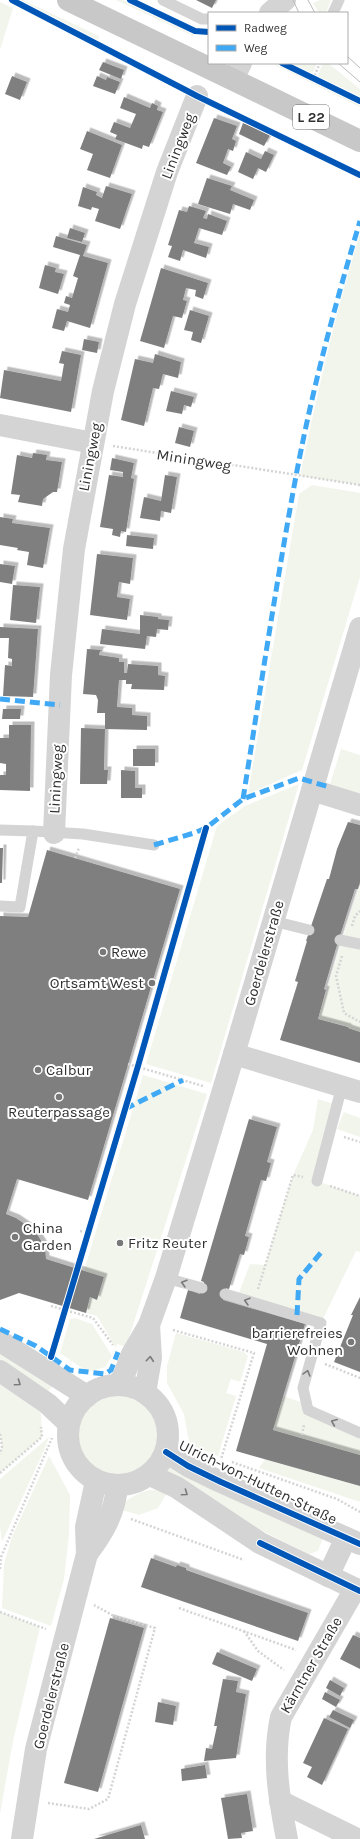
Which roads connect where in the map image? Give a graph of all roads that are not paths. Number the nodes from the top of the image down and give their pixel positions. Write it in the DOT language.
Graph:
graph roads {
  1 [pos="163,0"];
  2 [pos="339,0"];
  3 [pos="73,1"];
  4 [pos="333,12"];
  5 [pos="208,19"];
  6 [pos="208,59"];
  7 [pos="221,64"];
  8 [pos="237,71"];
  9 [pos="197,96"];
  10 [pos="360,141"];
  11 [pos="0,426"];
  12 [pos="93,443"];
  13 [pos="360,628"];
  14 [pos="312,790"];
  15 [pos="360,805"];
  16 [pos="0,830"];
  17 [pos="43,832"];
  18 [pos="154,845"];
  19 [pos="0,906"];
  20 [pos="273,921"];
  21 [pos="309,930"];
  22 [pos="343,941"];
  23 [pos="360,944"];
  24 [pos="234,1054"];
  25 [pos="351,1089"];
  26 [pos="317,1181"];
  27 [pos="166,1278"];
  28 [pos="202,1288"];
  29 [pos="224,1294"];
  30 [pos="149,1325"];
  31 [pos="0,1341"];
  32 [pos="0,1371"];
  33 [pos="118,1385"];
  34 [pos="145,1393"];
  35 [pos="87,1396"];
  36 [pos="69,1424"];
  37 [pos="360,1433"];
  38 [pos="166,1452"];
  39 [pos="150,1475"];
  40 [pos="96,1481"];
  41 [pos="117,1486"];
  42 [pos="353,1541"];
  43 [pos="87,1554"];
  44 [pos="328,1576"];
  45 [pos="358,1590"];
  46 [pos="280,1801"];
  47 [pos="22,1839"];
  48 [pos="287,1839"];
  49 [pos="357,1839"];
  1 -- 5 [label="lane"];
  2 -- 4 [label="lane"];
  3 -- 6 [label="main road, L 22"];
  7 -- 8 [label="main road, L 22"];
  8 -- 10 [label="main road, L 22"];
  9 -- 12 [label="street, Liningweg"];
  11 -- 12 [label="street"];
  12 -- 17 [label="street, Liningweg"];
  13 -- 14 [label="street, Goerdelerstraße"];
  14 -- 15 [label="street"];
  14 -- 20 [label="street, Goerdelerstraße"];
  16 -- 17 [label="lane"];
  17 -- 18 [label="lane"];
  17 -- 19 [label="lane"];
  20 -- 21 [label="lane"];
  20 -- 24 [label="street, Goerdelerstraße"];
  22 -- 23 [label="lane"];
  24 -- 25 [label="street"];
  24 -- 27 [label="street, Goerdelerstraße"];
  25 -- 26 [label="lane"];
  28 -- 27 [label="lane, one-way"];
  27 -- 30 [label="street, Goerdelerstraße"];
  37 -- 29 [label="lane, one-way"];
  30 -- 33 [label="street, Goerdelerstraße"];
  34 -- 30 [label="street, Goerdelerstraße, one-way"];
  31 -- 35 [label="street"];
  32 -- 36 [label="street, one-way"];
  33 -- 34 [label="street"];
  33 -- 35 [label="street"];
  34 -- 38 [label="street"];
  35 -- 36 [label="street"];
  36 -- 40 [label="street"];
  38 -- 39 [label="street"];
  38 -- 42 [label="street, Ulrich-von-Hutten-Straße"];
  39 -- 41 [label="street"];
  39 -- 44 [label="street, one-way"];
  40 -- 41 [label="street"];
  40 -- 43 [label="street, Goerdelerstraße"];
  41 -- 43 [label="street, Goerdelerstraße"];
  42 -- 44 [label="street, Ulrich-von-Hutten-Straße"];
  43 -- 47 [label="street, Goerdelerstraße"];
  44 -- 45 [label="street"];
  45 -- 46 [label="street, Kärntner Straße"];
  46 -- 48 [label="street, Kärntner Straße"];
  46 -- 49 [label="street"];
}
